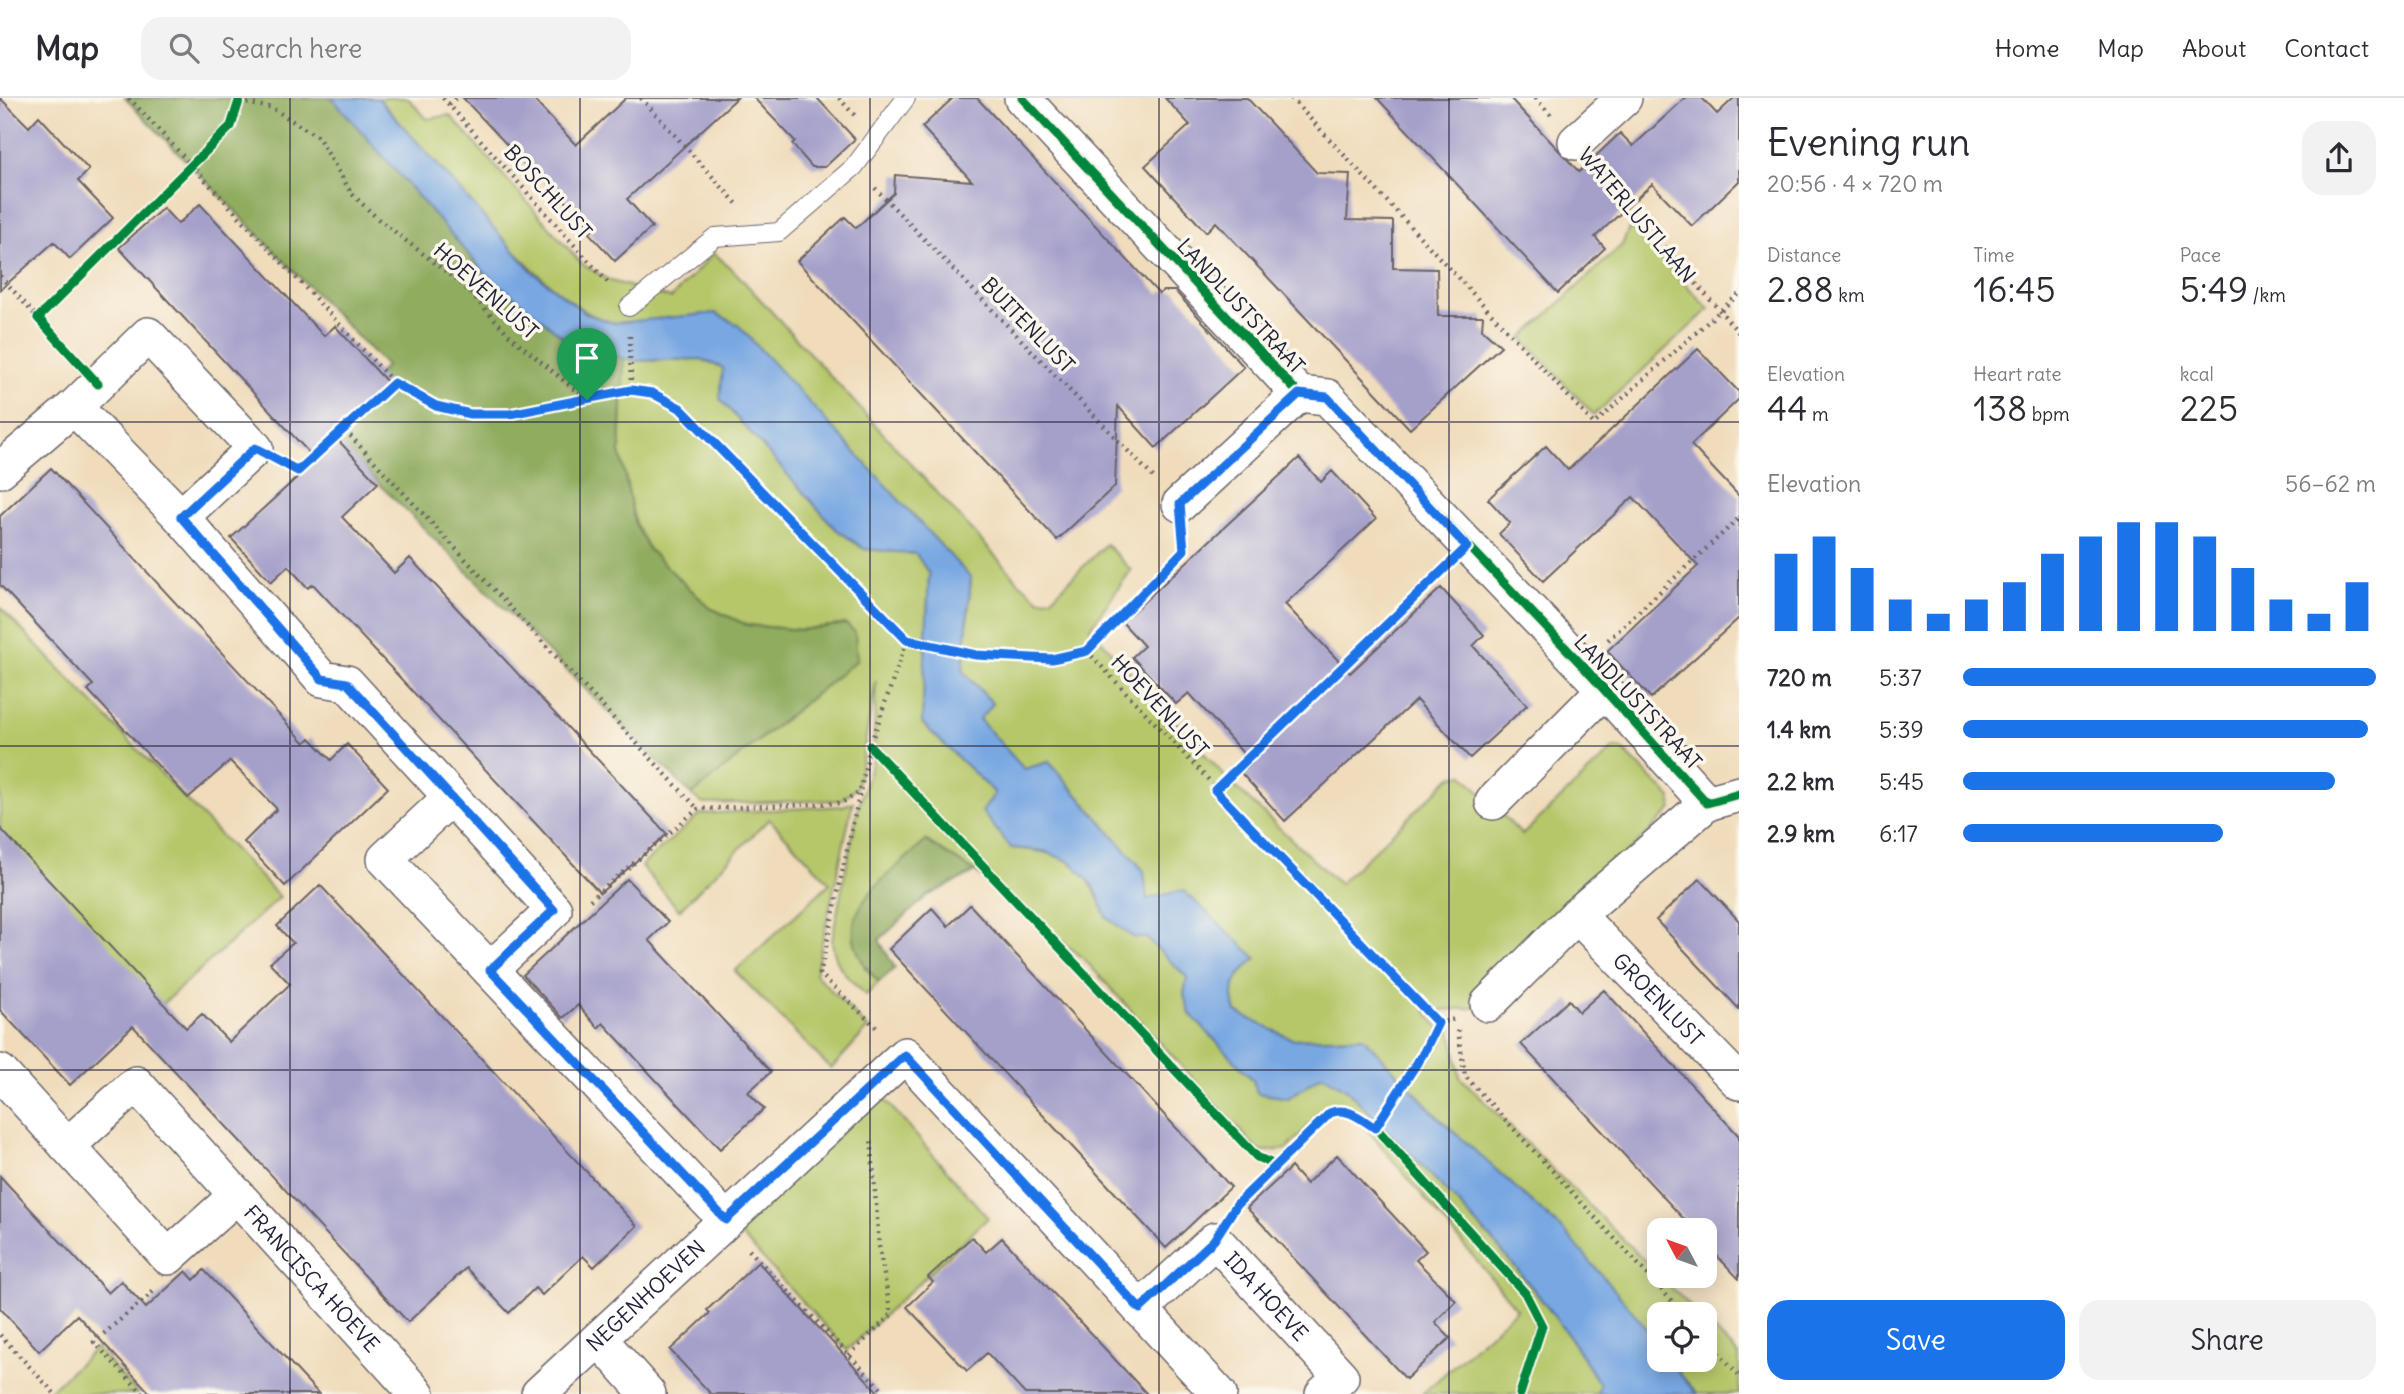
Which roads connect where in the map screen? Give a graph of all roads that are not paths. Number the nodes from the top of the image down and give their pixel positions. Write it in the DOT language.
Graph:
graph roads {
  1 [pos="906,98"];
  2 [pos="1023,98"];
  3 [pos="1624,98"];
  4 [pos="1576,142"];
  5 [pos="629,307"];
  6 [pos="1299,394"];
  7 [pos="74,408"];
  8 [pos="0,470"];
  9 [pos="1180,504"];
  10 [pos="181,517"];
  11 [pos="1605,690"];
  12 [pos="450,798"];
  13 [pos="1723,798"];
  14 [pos="1493,802"];
  15 [pos="1577,915"];
  16 [pos="490,970"];
  17 [pos="1488,1004"];
  18 [pos="0,1072"];
  19 [pos="1739,1082"];
  20 [pos="67,1146"];
  21 [pos="237,1195"];
  22 [pos="725,1221"];
  23 [pos="1140,1309"];
  24 [pos="599,1339"];
  25 [pos="417,1394"];
  26 [pos="539,1394"];
  27 [pos="648,1394"];
  28 [pos="1219,1394"];
  29 [pos="1323,1394"];
  1 -- 5 [label="lane"];
  2 -- 6 [label="street, LANDLUSTSTRAAT"];
  3 -- 4 [label="street"];
  6 -- 9 [label="street, LANDLUSTSTRAAT"];
  6 -- 11 [label="street, LANDLUSTSTRAAT"];
  7 -- 8 [label="street"];
  7 -- 10 [label="street"];
  7 -- 10 [label="street"];
  10 -- 12 [label="street"];
  11 -- 13 [label="street, LANDLUSTSTRAAT"];
  11 -- 14 [label="street"];
  12 -- 16 [label="street"];
  12 -- 16 [label="street"];
  13 -- 15 [label="street"];
  15 -- 17 [label="street"];
  15 -- 19 [label="street, GROENLUST"];
  16 -- 22 [label="street"];
  18 -- 20 [label="street"];
  20 -- 21 [label="street, FRANCISCA HOEVE"];
  20 -- 21 [label="street, FRANCISCA HOEVE"];
  21 -- 25 [label="street, FRANCISCA HOEVE"];
  22 -- 23 [label="street, NEGENHOEVEN"];
  22 -- 24 [label="street, NEGENHOEVEN"];
  23 -- 28 [label="street"];
  23 -- 29 [label="street, IDA HOEVE"];
  24 -- 26 [label="street, NEGENHOEVEN"];
  24 -- 27 [label="street"];
}
